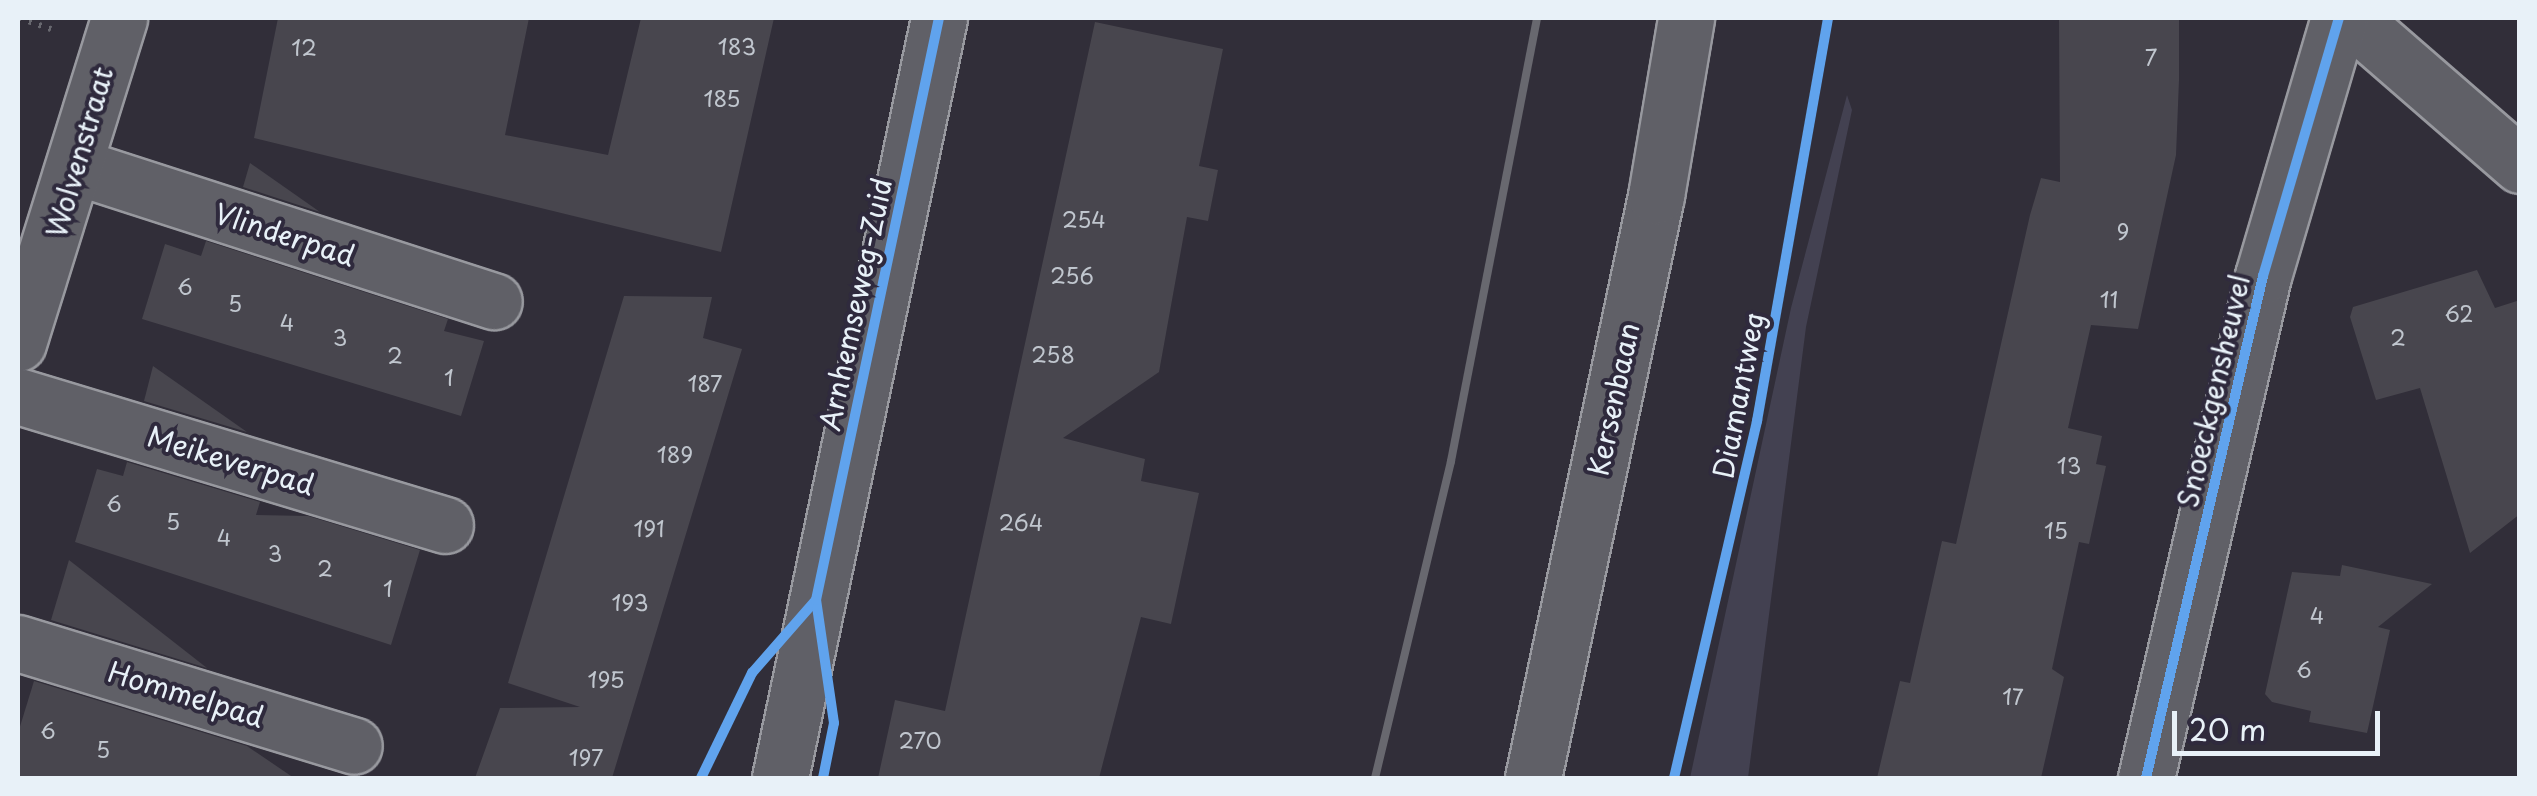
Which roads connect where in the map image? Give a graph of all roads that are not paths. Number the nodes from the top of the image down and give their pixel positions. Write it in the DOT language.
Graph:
graph roads {
  1 [pos="118,18"];
  2 [pos="939,18"];
  3 [pos="1686,18"];
  4 [pos="2339,18"];
  5 [pos="2351,18"];
  6 [pos="2520,165"];
  7 [pos="75,166"];
  8 [pos="494,301"];
  9 [pos="18,343"];
  10 [pos="18,396"];
  11 [pos="446,525"];
  12 [pos="18,643"];
  13 [pos="354,746"];
  14 [pos="780,778"];
  15 [pos="1532,778"];
  16 [pos="2146,778"];
  1 -- 7 [label="street, Wolvenstraat"];
  2 -- 14 [label="street, Arnhemseweg-Zuid"];
  3 -- 15 [label="street, Kersenbaan"];
  4 -- 16 [label="street, Snoeckgensheuvel"];
  5 -- 6 [label="street"];
  7 -- 8 [label="street, Vlinderpad"];
  7 -- 9 [label="street, Wolvenstraat"];
  10 -- 11 [label="street, Meikeverpad"];
  12 -- 13 [label="street, Hommelpad"];
}
